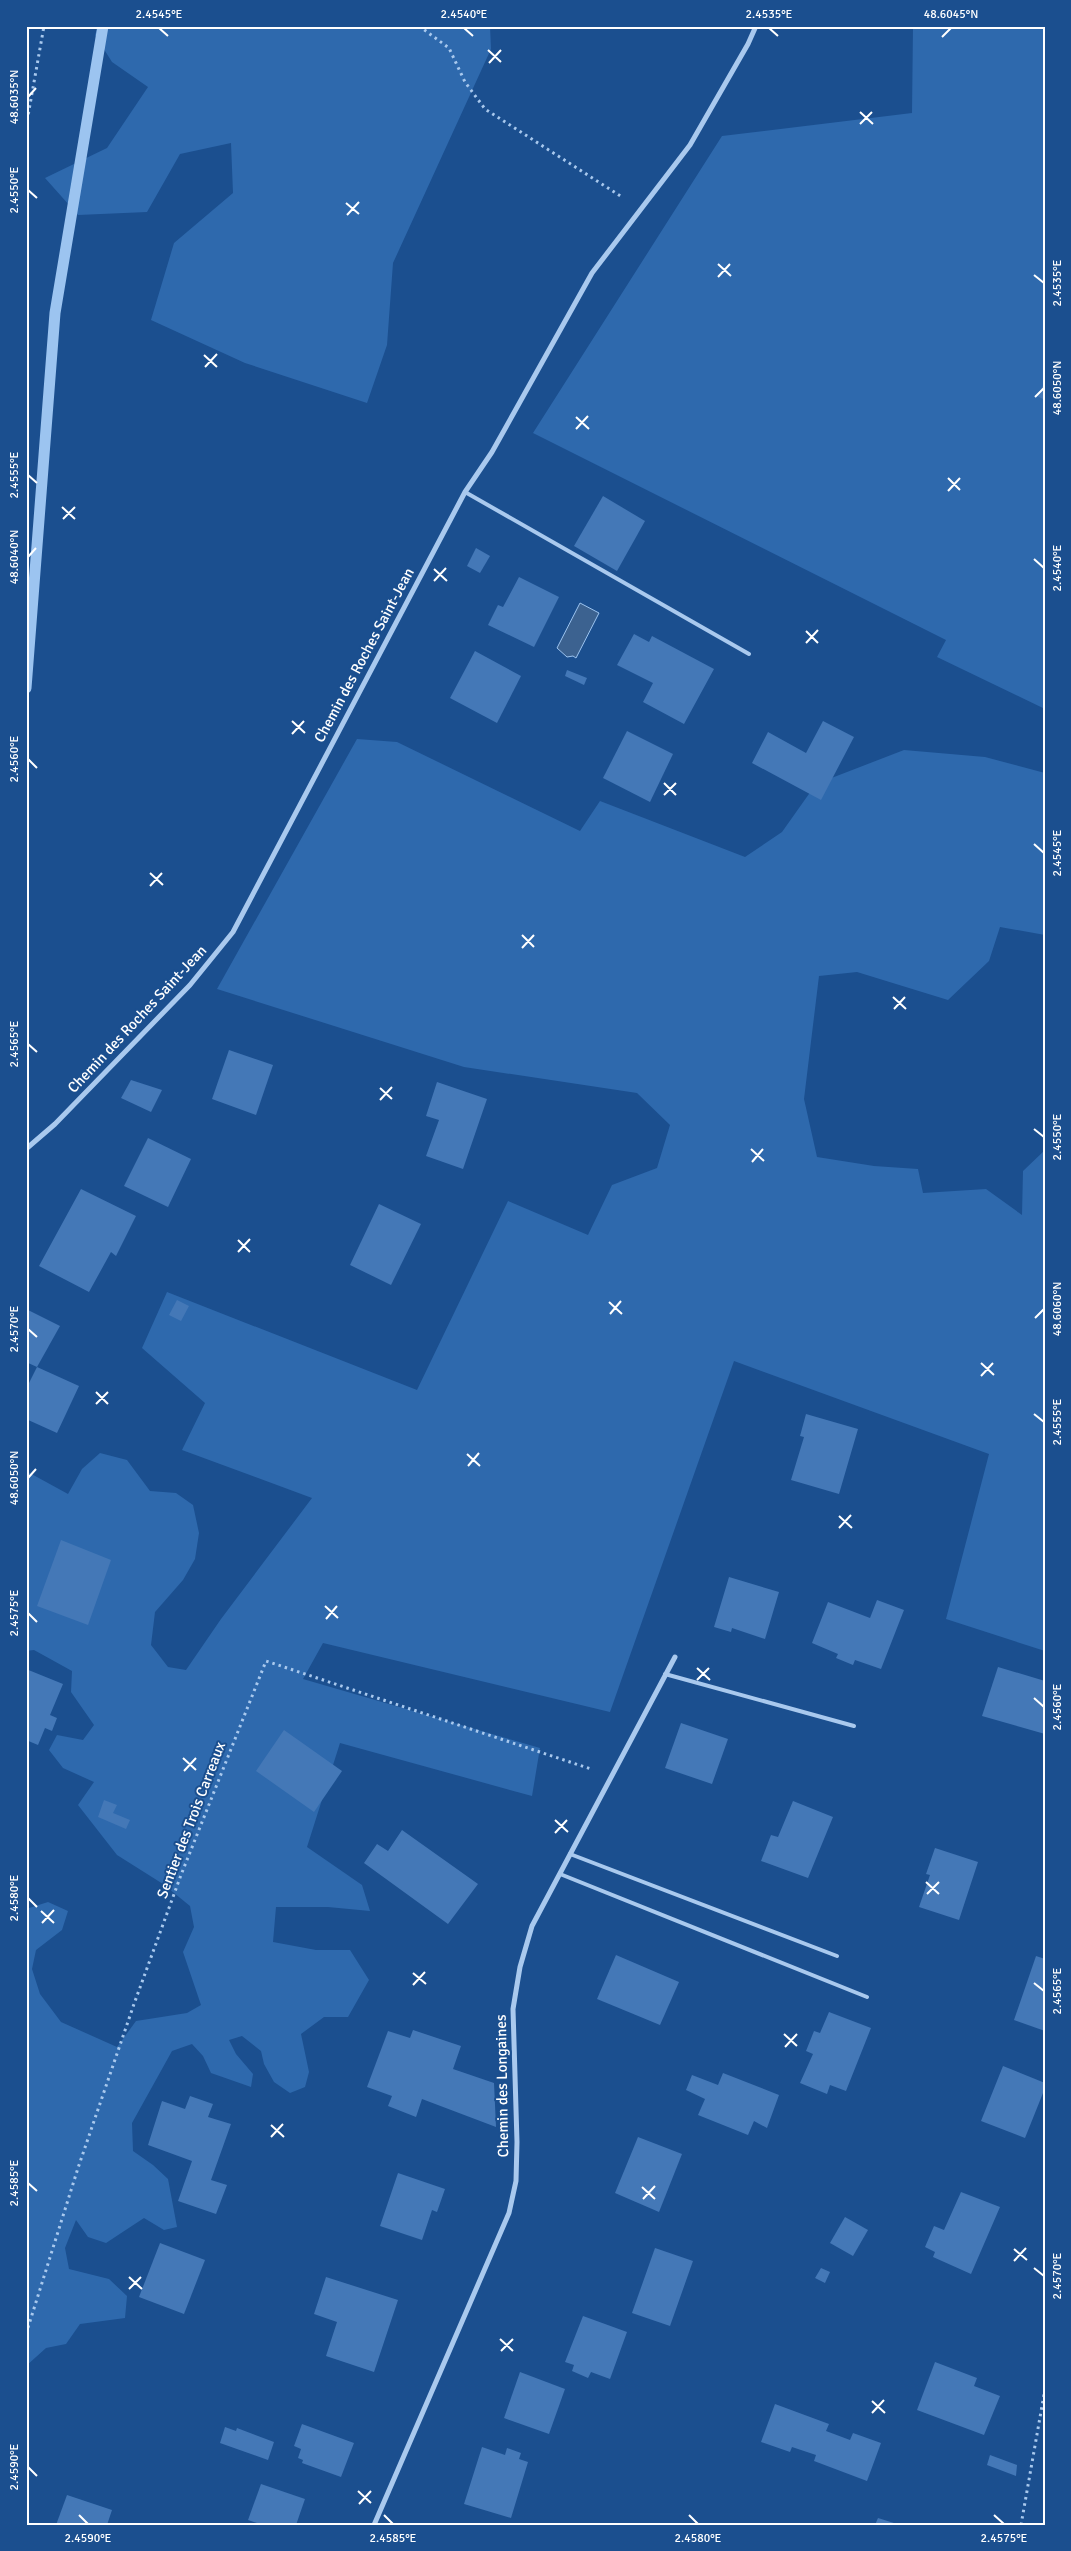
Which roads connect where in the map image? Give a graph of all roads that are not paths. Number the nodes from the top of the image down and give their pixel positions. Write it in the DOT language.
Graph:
graph roads {
  1 [pos="756,26"];
  2 [pos="465,492"];
  3 [pos="749,654"];
  4 [pos="26,1149"];
  5 [pos="675,1657"];
  6 [pos="665,1674"];
  7 [pos="854,1726"];
  8 [pos="570,1854"];
  9 [pos="560,1874"];
  10 [pos="837,1956"];
  11 [pos="867,1997"];
  12 [pos="374,2525"];
  1 -- 2 [label="street, Chemin des Roches Saint-Jean"];
  2 -- 3 [label="lane"];
  2 -- 4 [label="street, Chemin des Roches Saint-Jean"];
  5 -- 6 [label="street, Chemin des Longaines"];
  6 -- 7 [label="lane"];
  6 -- 8 [label="street, Chemin des Longaines"];
  8 -- 9 [label="street, Chemin des Longaines"];
  8 -- 10 [label="lane"];
  9 -- 11 [label="lane"];
  9 -- 12 [label="street, Chemin des Longaines"];
}
